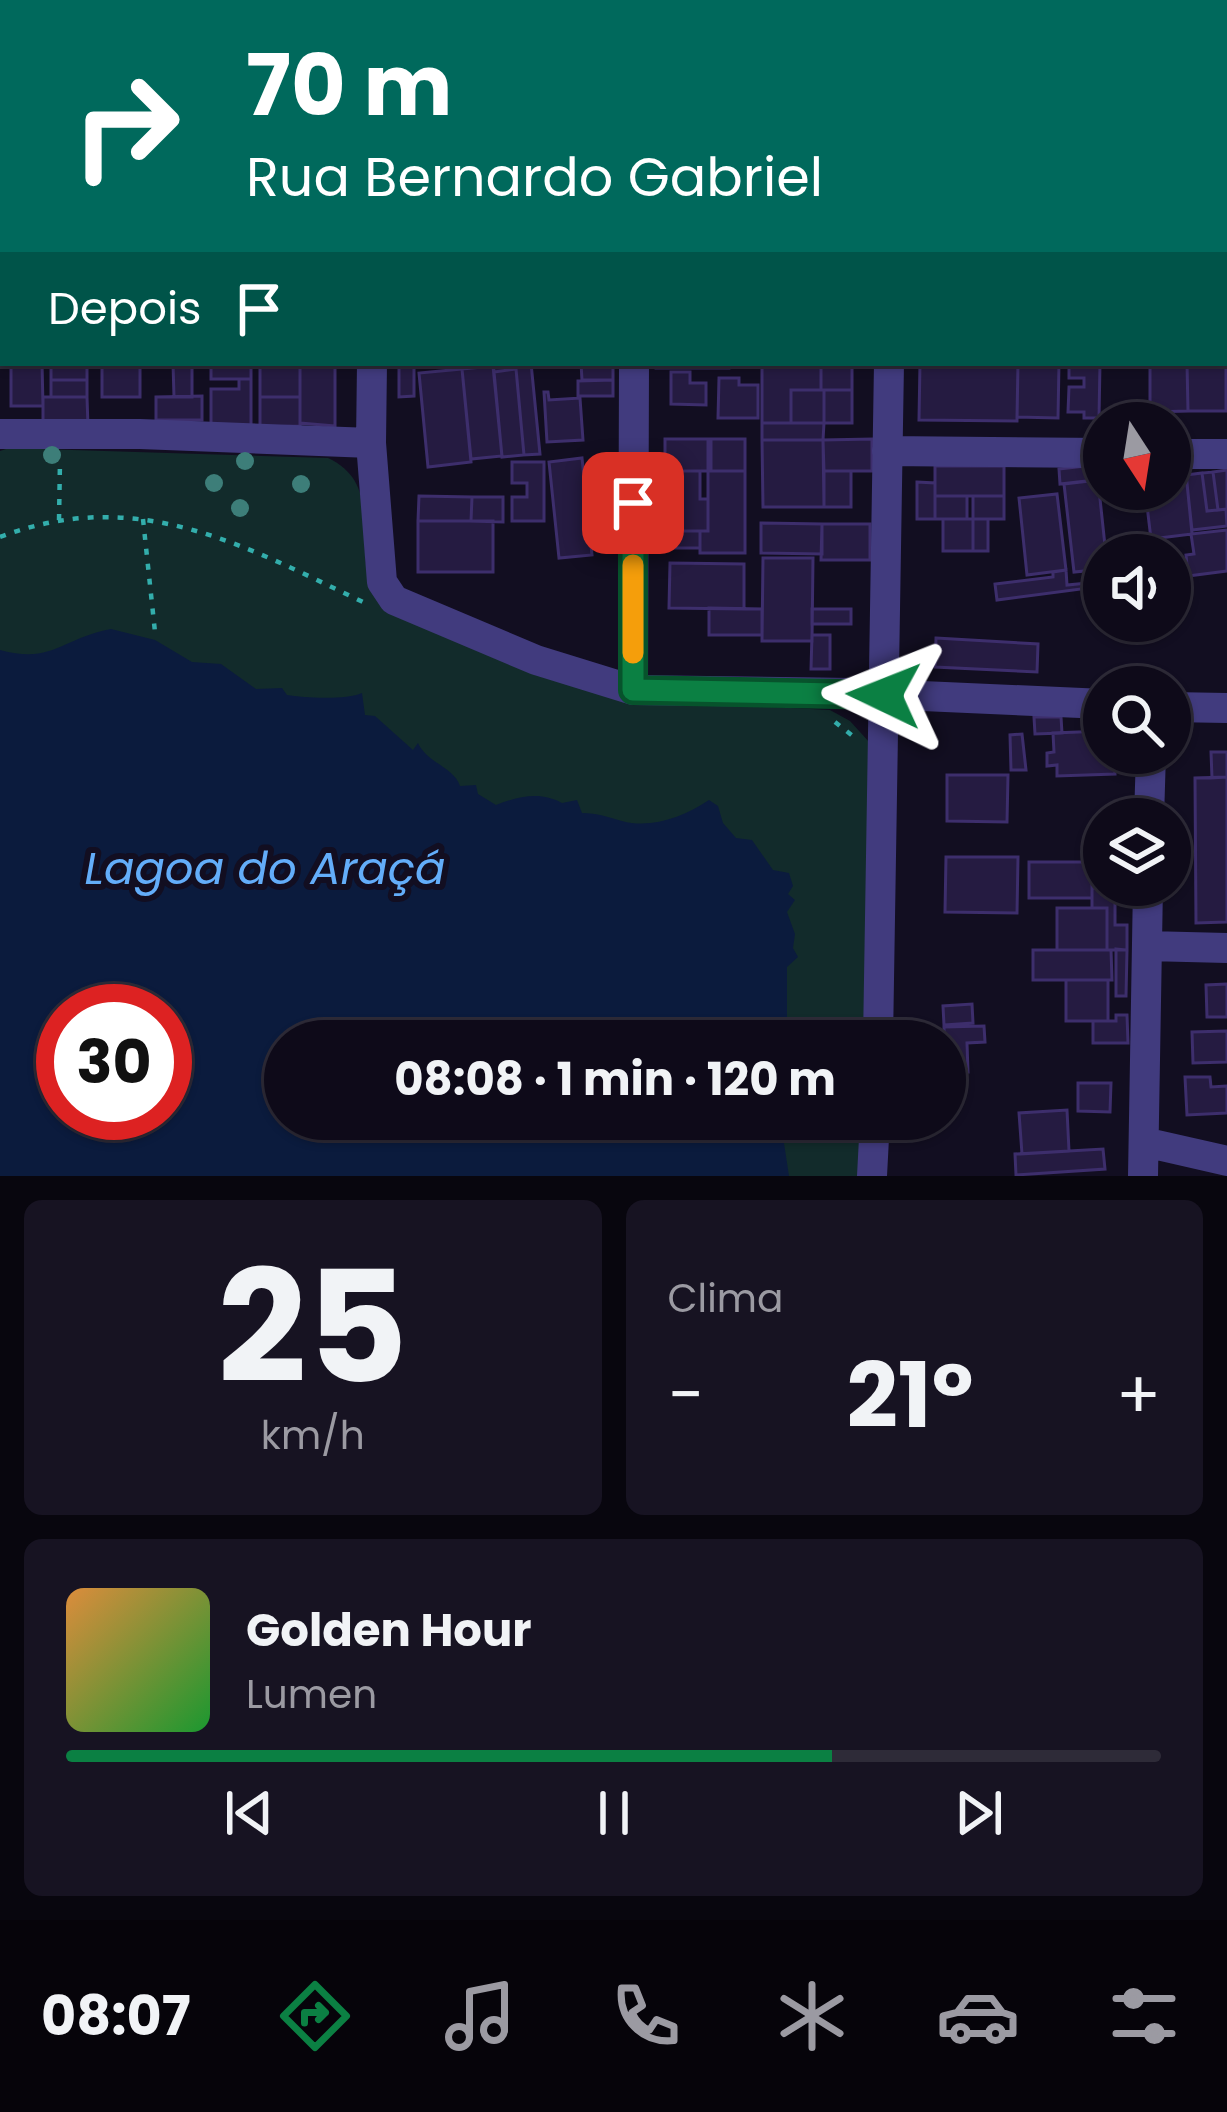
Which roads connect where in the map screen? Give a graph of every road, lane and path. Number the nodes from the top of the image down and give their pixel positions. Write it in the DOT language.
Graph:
graph roads {
  1 [pos="372,366"];
  2 [pos="634,366"];
  3 [pos="889,366"];
  4 [pos="0,434"];
  5 [pos="370,443"];
  6 [pos="886,451"];
  7 [pos="1083,453"];
  8 [pos="60,454"];
  9 [pos="1191,454"];
  10 [pos="1227,454"];
  11 [pos="143,518"];
  12 [pos="59,520"];
  13 [pos="0,537"];
  14 [pos="373,587"];
  15 [pos="155,632"];
  16 [pos="633,690"];
  17 [pos="884,695"];
  18 [pos="1083,703"];
  19 [pos="1191,707"];
  20 [pos="1227,708"];
  21 [pos="832,719"];
  22 [pos="860,748"];
  23 [pos="1148,906"];
  24 [pos="1147,946"];
  25 [pos="1227,948"];
  26 [pos="878,1020"];
  27 [pos="874,1140"];
  28 [pos="1144,1142"];
  29 [pos="1227,1161"];
  30 [pos="872,1176"];
  31 [pos="1143,1176"];
  1 -- 5 [label="street"];
  2 -- 16 [label="street"];
  3 -- 6 [label="street"];
  4 -- 5 [label="street"];
  5 -- 14 [label="street"];
  6 -- 7 [label="street"];
  6 -- 17 [label="street"];
  8 -- 12 [label="path"];
  9 -- 10 [label="street"];
  11 -- 12 [label="path"];
  11 -- 14 [label="path"];
  11 -- 15 [label="path"];
  12 -- 13 [label="path"];
  14 -- 16 [label="street"];
  16 -- 17 [label="street"];
  17 -- 18 [label="street"];
  17 -- 26 [label="street"];
  19 -- 20 [label="street"];
  21 -- 22 [label="path"];
  23 -- 24 [label="street"];
  24 -- 25 [label="street"];
  24 -- 28 [label="street"];
  27 -- 30 [label="street"];
  28 -- 29 [label="street"];
  28 -- 31 [label="street"];
}
